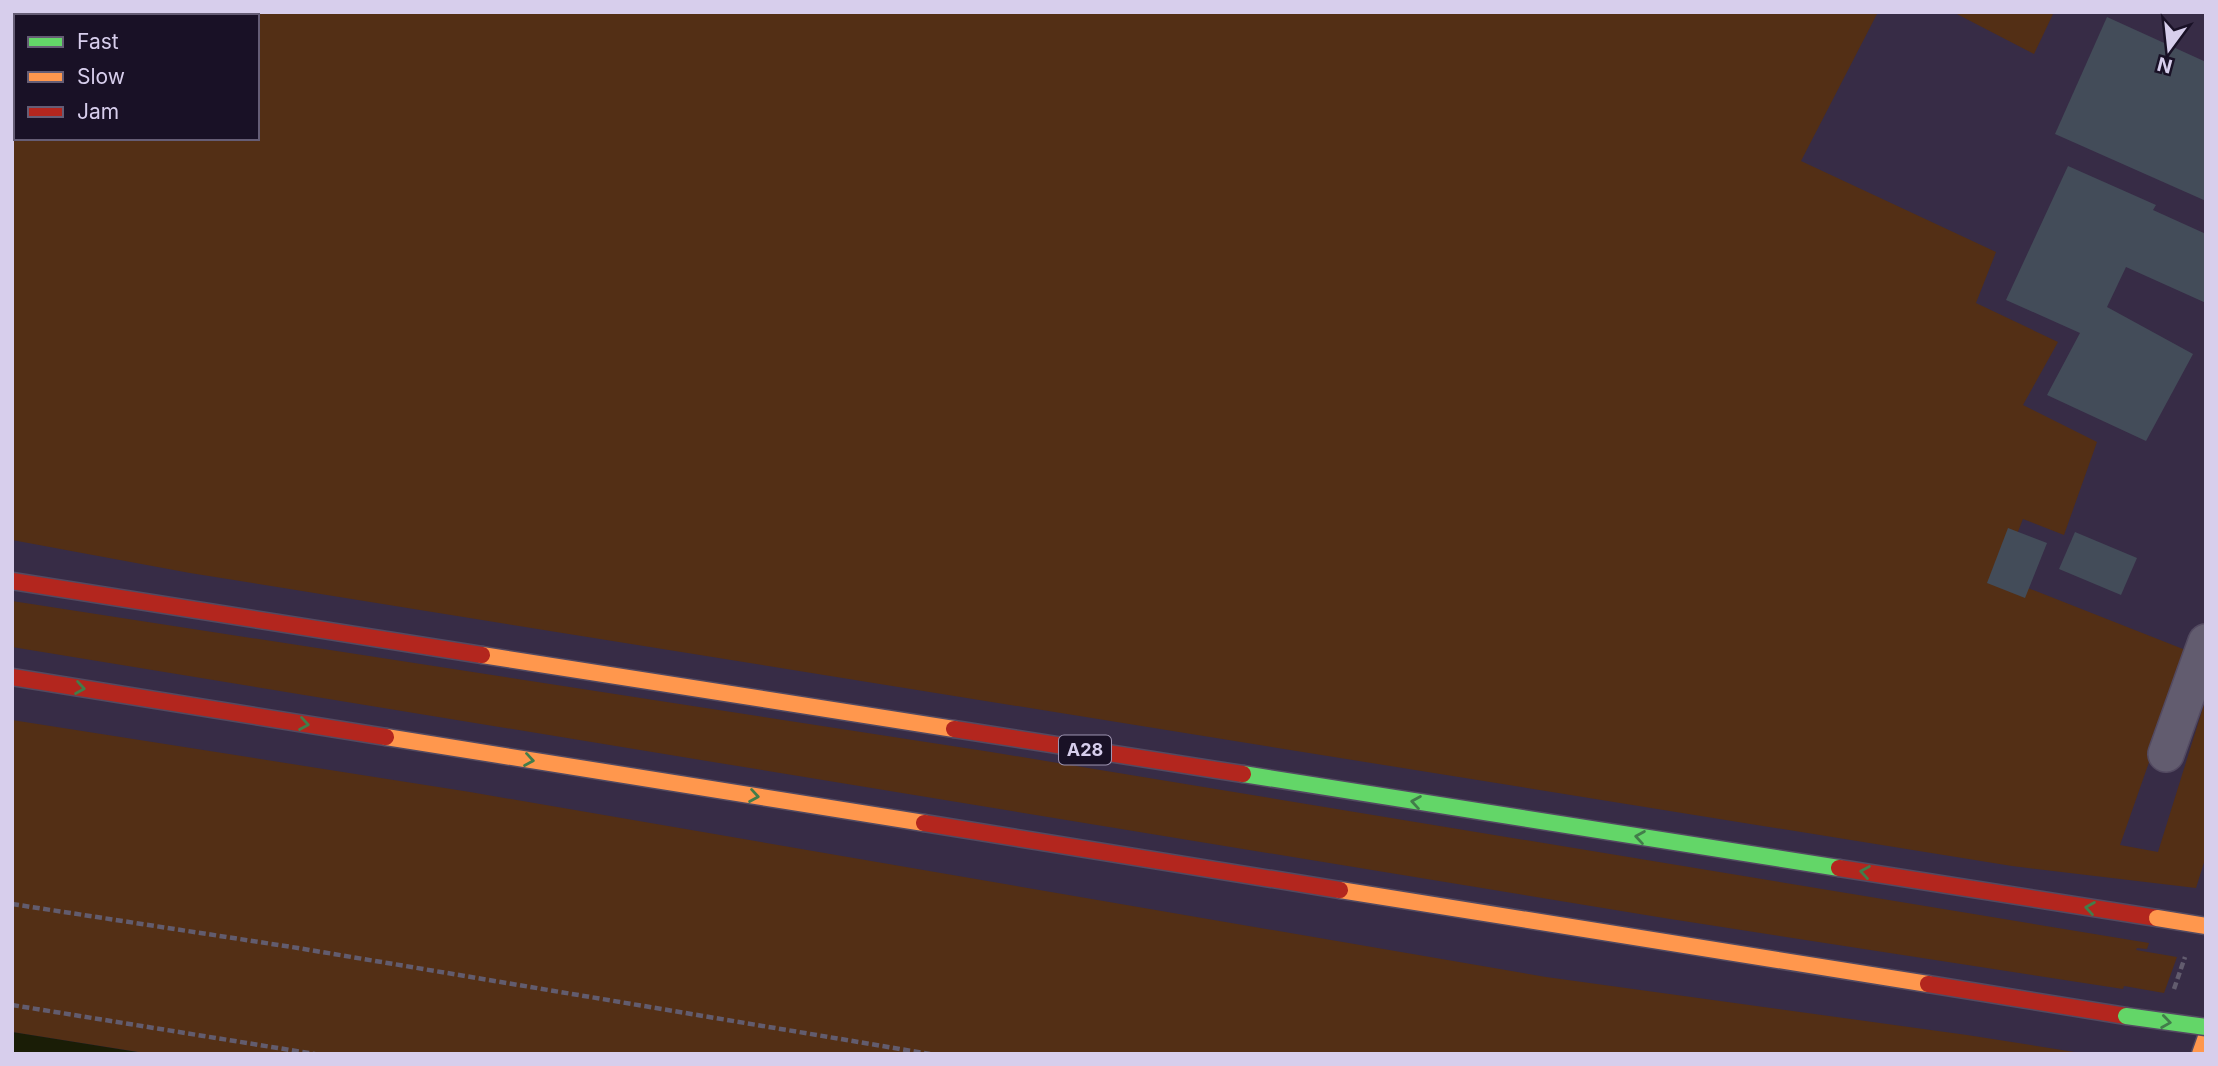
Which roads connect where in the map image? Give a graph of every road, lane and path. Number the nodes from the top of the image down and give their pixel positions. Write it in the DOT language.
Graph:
graph roads {
  1 [pos="12,581"];
  2 [pos="2206,642"];
  3 [pos="12,677"];
  4 [pos="2166,754"];
  5 [pos="12,904"];
  6 [pos="2206,926"];
  7 [pos="2189,945"];
  8 [pos="2172,994"];
  9 [pos="12,1005"];
  10 [pos="2206,1027"];
  11 [pos="2206,1037"];
  12 [pos="315,1054"];
  13 [pos="930,1054"];
  14 [pos="2200,1054"];
  6 -- 1 [label="main road, A28, one-way, bridge"];
  2 -- 4 [label="street"];
  3 -- 10 [label="main road, one-way, bridge"];
  5 -- 13 [label="path"];
  7 -- 8 [label="path"];
  9 -- 12 [label="path"];
  11 -- 14 [label="main road"];
}
